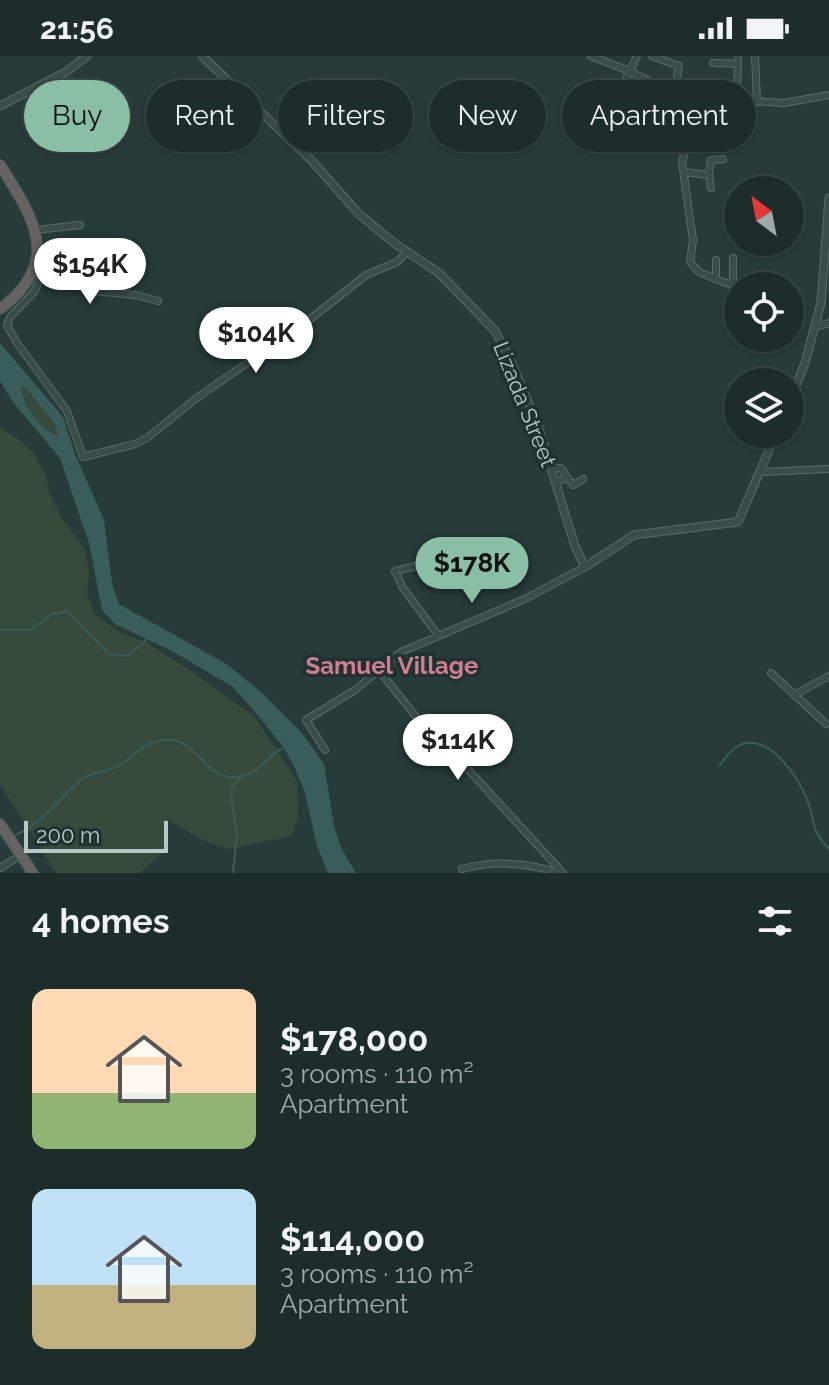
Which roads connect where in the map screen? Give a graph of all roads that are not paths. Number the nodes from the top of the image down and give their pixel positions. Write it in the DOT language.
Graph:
graph roads {
  1 [pos="87,56"];
  2 [pos="202,56"];
  3 [pos="591,56"];
  4 [pos="637,56"];
  5 [pos="652,56"];
  6 [pos="755,56"];
  7 [pos="738,60"];
  8 [pos="713,63"];
  9 [pos="629,71"];
  10 [pos="625,80"];
  11 [pos="645,80"];
  12 [pos="677,80"];
  13 [pos="738,80"];
  14 [pos="829,95"];
  15 [pos="757,102"];
  16 [pos="0,106"];
  17 [pos="684,152"];
  18 [pos="723,159"];
  19 [pos="0,165"];
  20 [pos="684,172"];
  21 [pos="709,175"];
  22 [pos="711,188"];
  23 [pos="829,198"];
  24 [pos="80,225"];
  25 [pos="36,230"];
  26 [pos="407,252"];
  27 [pos="733,258"];
  28 [pos="716,260"];
  29 [pos="40,267"];
  30 [pos="716,279"];
  31 [pos="158,301"];
  32 [pos="0,309"];
  33 [pos="829,323"];
  34 [pos="814,327"];
  35 [pos="803,368"];
  36 [pos="770,448"];
  37 [pos="552,468"];
  38 [pos="829,469"];
  39 [pos="760,472"];
  40 [pos="567,477"];
  41 [pos="583,479"];
  42 [pos="556,483"];
  43 [pos="448,551"];
  44 [pos="585,567"];
  45 [pos="438,635"];
  46 [pos="378,669"];
  47 [pos="771,673"];
  48 [pos="829,676"];
  49 [pos="794,695"];
  50 [pos="826,724"];
  51 [pos="478,743"];
  52 [pos="325,750"];
  53 [pos="457,759"];
  54 [pos="0,824"];
  55 [pos="21,855"];
  56 [pos="0,868"];
  57 [pos="462,869"];
  58 [pos="33,873"];
  59 [pos="562,873"];
  1 -- 16 [label="street"];
  2 -- 26 [label="street, Lizada Street"];
  3 -- 9 [label="street"];
  4 -- 9 [label="street"];
  5 -- 12 [label="street"];
  6 -- 15 [label="street"];
  7 -- 8 [label="street"];
  7 -- 13 [label="street"];
  9 -- 10 [label="street"];
  9 -- 11 [label="street"];
  14 -- 15 [label="street"];
  17 -- 20 [label="street"];
  18 -- 21 [label="street"];
  19 -- 25 [label="highway"];
  20 -- 21 [label="street"];
  20 -- 30 [label="street"];
  21 -- 22 [label="street"];
  23 -- 34 [label="street"];
  24 -- 25 [label="street"];
  25 -- 29 [label="highway"];
  26 -- 29 [label="street"];
  26 -- 37 [label="street, Lizada Street"];
  27 -- 30 [label="street"];
  28 -- 30 [label="street"];
  29 -- 31 [label="street"];
  29 -- 32 [label="highway"];
  33 -- 34 [label="street"];
  34 -- 35 [label="street"];
  36 -- 39 [label="street"];
  37 -- 40 [label="street"];
  37 -- 42 [label="street, Lizada Street"];
  38 -- 39 [label="street"];
  39 -- 44 [label="street"];
  40 -- 41 [label="street"];
  40 -- 42 [label="street"];
  42 -- 44 [label="street, Lizada Street"];
  43 -- 45 [label="street"];
  44 -- 45 [label="street"];
  45 -- 46 [label="street"];
  46 -- 52 [label="street"];
  46 -- 53 [label="street"];
  47 -- 49 [label="street"];
  48 -- 49 [label="street"];
  49 -- 50 [label="street"];
  51 -- 53 [label="street"];
  53 -- 59 [label="street"];
  54 -- 55 [label="highway"];
  55 -- 56 [label="street"];
  55 -- 58 [label="highway"];
  57 -- 59 [label="street"];
}
